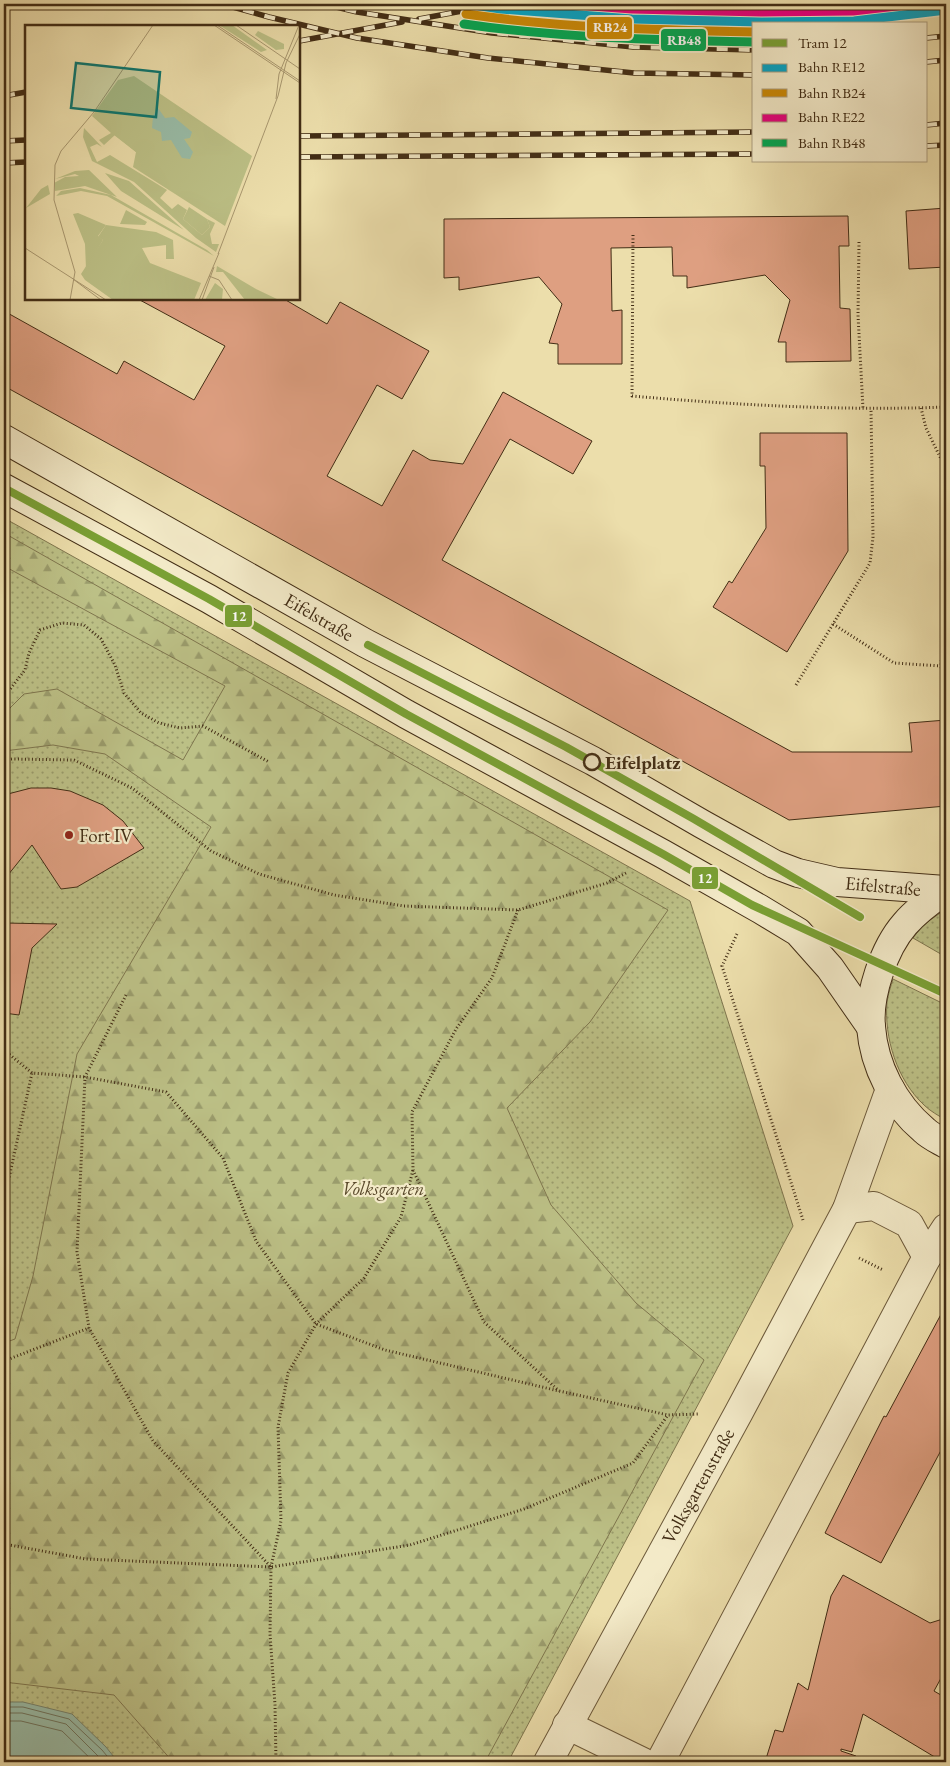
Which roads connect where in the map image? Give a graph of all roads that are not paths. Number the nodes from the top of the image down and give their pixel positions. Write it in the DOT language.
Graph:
graph roads {
  1 [pos="4,439"];
  2 [pos="4,488"];
  3 [pos="946,890"];
  4 [pos="871,1027"];
  5 [pos="890,1090"];
  6 [pos="946,1144"];
  7 [pos="847,1209"];
  8 [pos="946,1228"];
  9 [pos="937,1256"];
  10 [pos="567,1725"];
  11 [pos="548,1762"];
  12 [pos="643,1762"];
  13 [pos="660,1762"];
  1 -- 3 [label="street, Eifelstraße"];
  2 -- 4 [label="street"];
  3 -- 4 [label="street"];
  4 -- 5 [label="street"];
  5 -- 6 [label="street"];
  5 -- 7 [label="street, Volksgartenstraße"];
  7 -- 9 [label="street"];
  7 -- 10 [label="street, Volksgartenstraße"];
  8 -- 9 [label="street"];
  9 -- 13 [label="street"];
  10 -- 11 [label="street, Volksgartenstraße"];
  10 -- 12 [label="street"];
}
